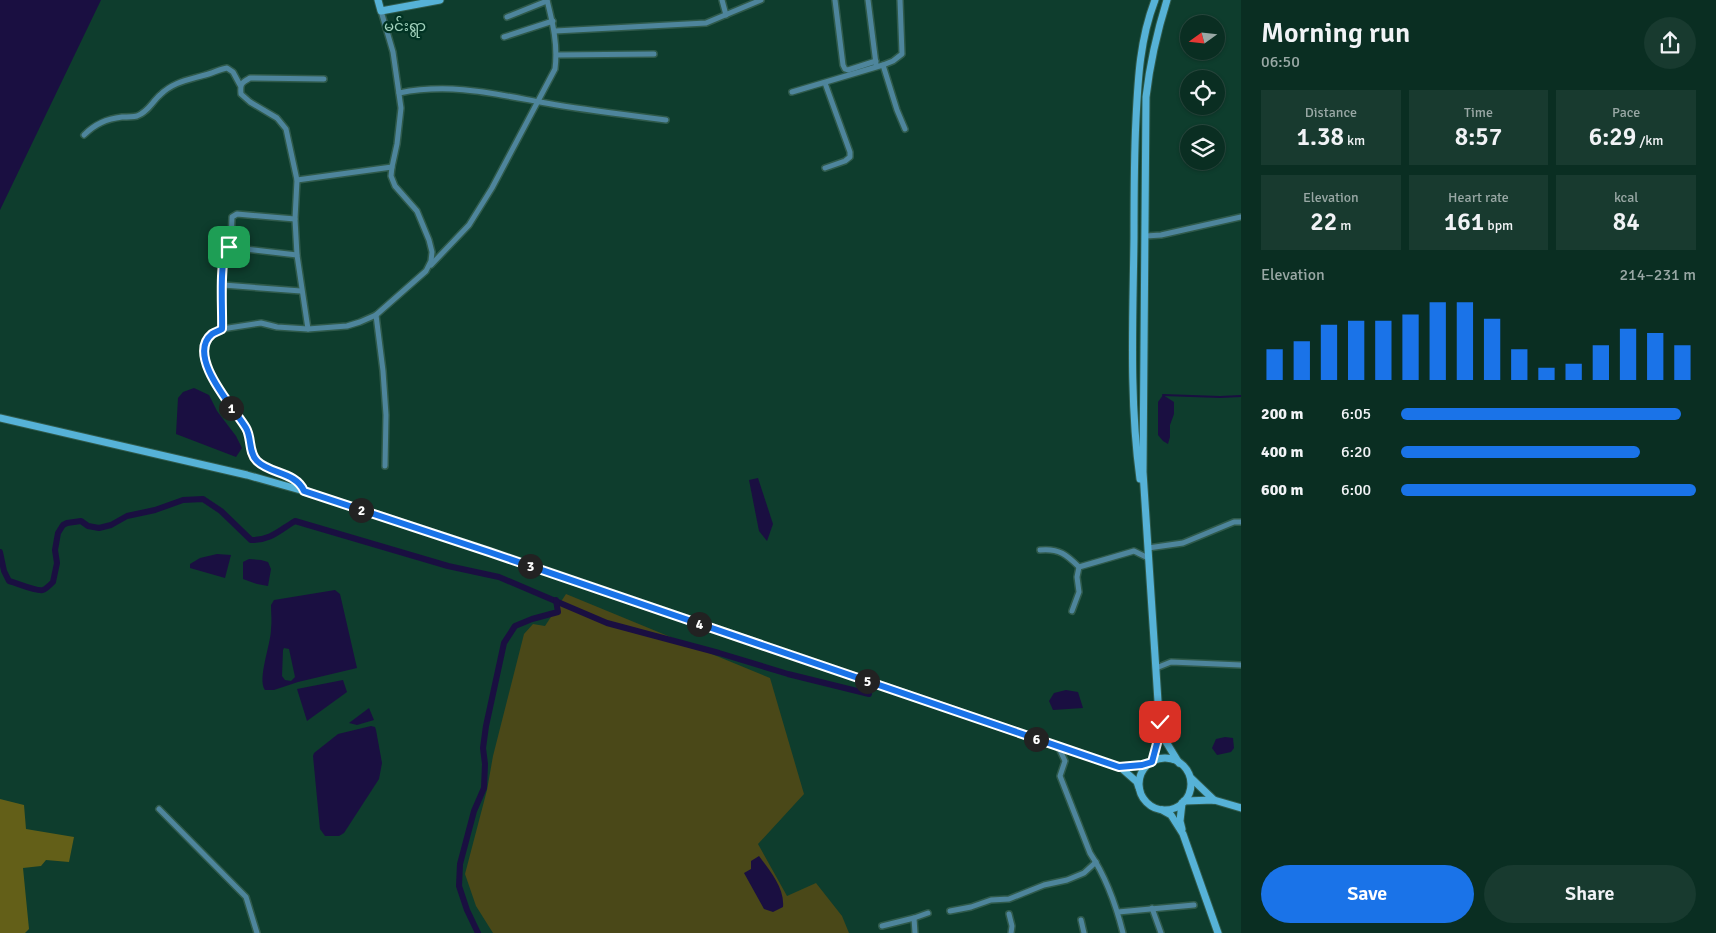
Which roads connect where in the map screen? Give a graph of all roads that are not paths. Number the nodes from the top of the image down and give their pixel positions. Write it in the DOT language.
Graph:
graph roads {
  1 [pos="378,0"];
  2 [pos="440,0"];
  3 [pos="722,0"];
  4 [pos="761,0"];
  5 [pos="835,0"];
  6 [pos="868,0"];
  7 [pos="900,0"];
  8 [pos="1155,0"];
  9 [pos="1167,0"];
  10 [pos="547,1"];
  11 [pos="382,11"];
  12 [pos="726,15"];
  13 [pos="507,17"];
  14 [pos="553,21"];
  15 [pos="555,32"];
  16 [pos="504,37"];
  17 [pos="654,54"];
  18 [pos="557,55"];
  19 [pos="876,61"];
  20 [pos="880,66"];
  21 [pos="324,78"];
  22 [pos="825,83"];
  23 [pos="240,85"];
  24 [pos="792,92"];
  25 [pos="399,93"];
  26 [pos="539,102"];
  27 [pos="666,120"];
  28 [pos="905,130"];
  29 [pos="84,135"];
  30 [pos="392,167"];
  31 [pos="825,168"];
  32 [pos="296,180"];
  33 [pos="1241,217"];
  34 [pos="294,219"];
  35 [pos="1146,236"];
  36 [pos="229,247"];
  37 [pos="297,255"];
  38 [pos="426,270"];
  39 [pos="223,285"];
  40 [pos="301,291"];
  41 [pos="376,315"];
  42 [pos="222,329"];
  43 [pos="308,329"];
  44 [pos="0,418"];
  45 [pos="385,466"];
  46 [pos="304,491"];
  47 [pos="1146,521"];
  48 [pos="1241,522"];
  49 [pos="1148,548"];
  50 [pos="1040,550"];
  51 [pos="1148,558"];
  52 [pos="1079,567"];
  53 [pos="1072,611"];
  54 [pos="1241,665"];
  55 [pos="1156,668"];
  56 [pos="1160,732"];
  57 [pos="1058,746"];
  58 [pos="1151,762"];
  59 [pos="1180,763"];
  60 [pos="1119,767"];
  61 [pos="1189,776"];
  62 [pos="1140,790"];
  63 [pos="1214,800"];
  64 [pos="1183,802"];
  65 [pos="159,808"];
  66 [pos="1241,808"];
  67 [pos="1162,810"];
  68 [pos="1183,834"];
  69 [pos="1096,862"];
  70 [pos="1194,905"];
  71 [pos="1152,908"];
  72 [pos="950,911"];
  73 [pos="1118,912"];
  74 [pos="928,913"];
  75 [pos="1009,914"];
  76 [pos="914,918"];
  77 [pos="1081,920"];
  78 [pos="882,926"];
  79 [pos="257,933"];
  80 [pos="915,933"];
  81 [pos="1011,933"];
  82 [pos="1084,933"];
  83 [pos="1123,933"];
  84 [pos="1161,933"];
  85 [pos="1218,933"];
  1 -- 11 [label="main road"];
  2 -- 11 [label="main road"];
  3 -- 12 [label="street"];
  4 -- 12 [label="street"];
  5 -- 19 [label="street"];
  6 -- 19 [label="street"];
  7 -- 20 [label="street"];
  8 -- 47 [label="main road"];
  9 -- 35 [label="main road"];
  10 -- 13 [label="street"];
  10 -- 14 [label="street"];
  11 -- 25 [label="street"];
  12 -- 15 [label="street"];
  14 -- 15 [label="street"];
  14 -- 16 [label="street"];
  15 -- 18 [label="street"];
  17 -- 18 [label="street"];
  18 -- 26 [label="street"];
  19 -- 20 [label="street"];
  20 -- 22 [label="street"];
  20 -- 28 [label="street"];
  21 -- 23 [label="street"];
  22 -- 24 [label="street"];
  22 -- 31 [label="street"];
  23 -- 29 [label="street"];
  23 -- 32 [label="street"];
  25 -- 26 [label="street"];
  25 -- 30 [label="street"];
  26 -- 27 [label="street"];
  26 -- 38 [label="street"];
  30 -- 32 [label="street"];
  30 -- 38 [label="street"];
  32 -- 34 [label="street"];
  33 -- 35 [label="street"];
  34 -- 36 [label="street"];
  34 -- 37 [label="street"];
  35 -- 47 [label="main road"];
  36 -- 37 [label="street"];
  36 -- 39 [label="street"];
  37 -- 40 [label="street"];
  38 -- 41 [label="street"];
  39 -- 40 [label="street"];
  39 -- 42 [label="street"];
  40 -- 43 [label="street"];
  41 -- 43 [label="street"];
  41 -- 45 [label="street"];
  42 -- 43 [label="street"];
  42 -- 46 [label="street"];
  44 -- 46 [label="main road"];
  46 -- 57 [label="main road"];
  47 -- 49 [label="main road"];
  48 -- 49 [label="street"];
  49 -- 51 [label="main road"];
  50 -- 52 [label="street"];
  51 -- 52 [label="street"];
  51 -- 55 [label="main road"];
  52 -- 53 [label="street"];
  54 -- 55 [label="street"];
  55 -- 56 [label="main road"];
  56 -- 58 [label="main road"];
  56 -- 59 [label="main road"];
  57 -- 60 [label="main road"];
  57 -- 69 [label="street"];
  58 -- 59 [label="main road"];
  58 -- 60 [label="main road"];
  58 -- 62 [label="main road"];
  59 -- 61 [label="main road"];
  60 -- 62 [label="main road"];
  61 -- 63 [label="main road"];
  61 -- 64 [label="main road"];
  62 -- 67 [label="main road"];
  63 -- 64 [label="main road"];
  63 -- 66 [label="main road"];
  64 -- 67 [label="main road"];
  64 -- 68 [label="main road"];
  65 -- 79 [label="street"];
  67 -- 68 [label="main road"];
  68 -- 85 [label="main road"];
  69 -- 72 [label="street"];
  69 -- 73 [label="street"];
  70 -- 71 [label="street"];
  71 -- 73 [label="street"];
  71 -- 84 [label="street"];
  73 -- 83 [label="street"];
  74 -- 76 [label="street"];
  75 -- 81 [label="street"];
  76 -- 78 [label="street"];
  76 -- 80 [label="street"];
  77 -- 82 [label="street"];
}
